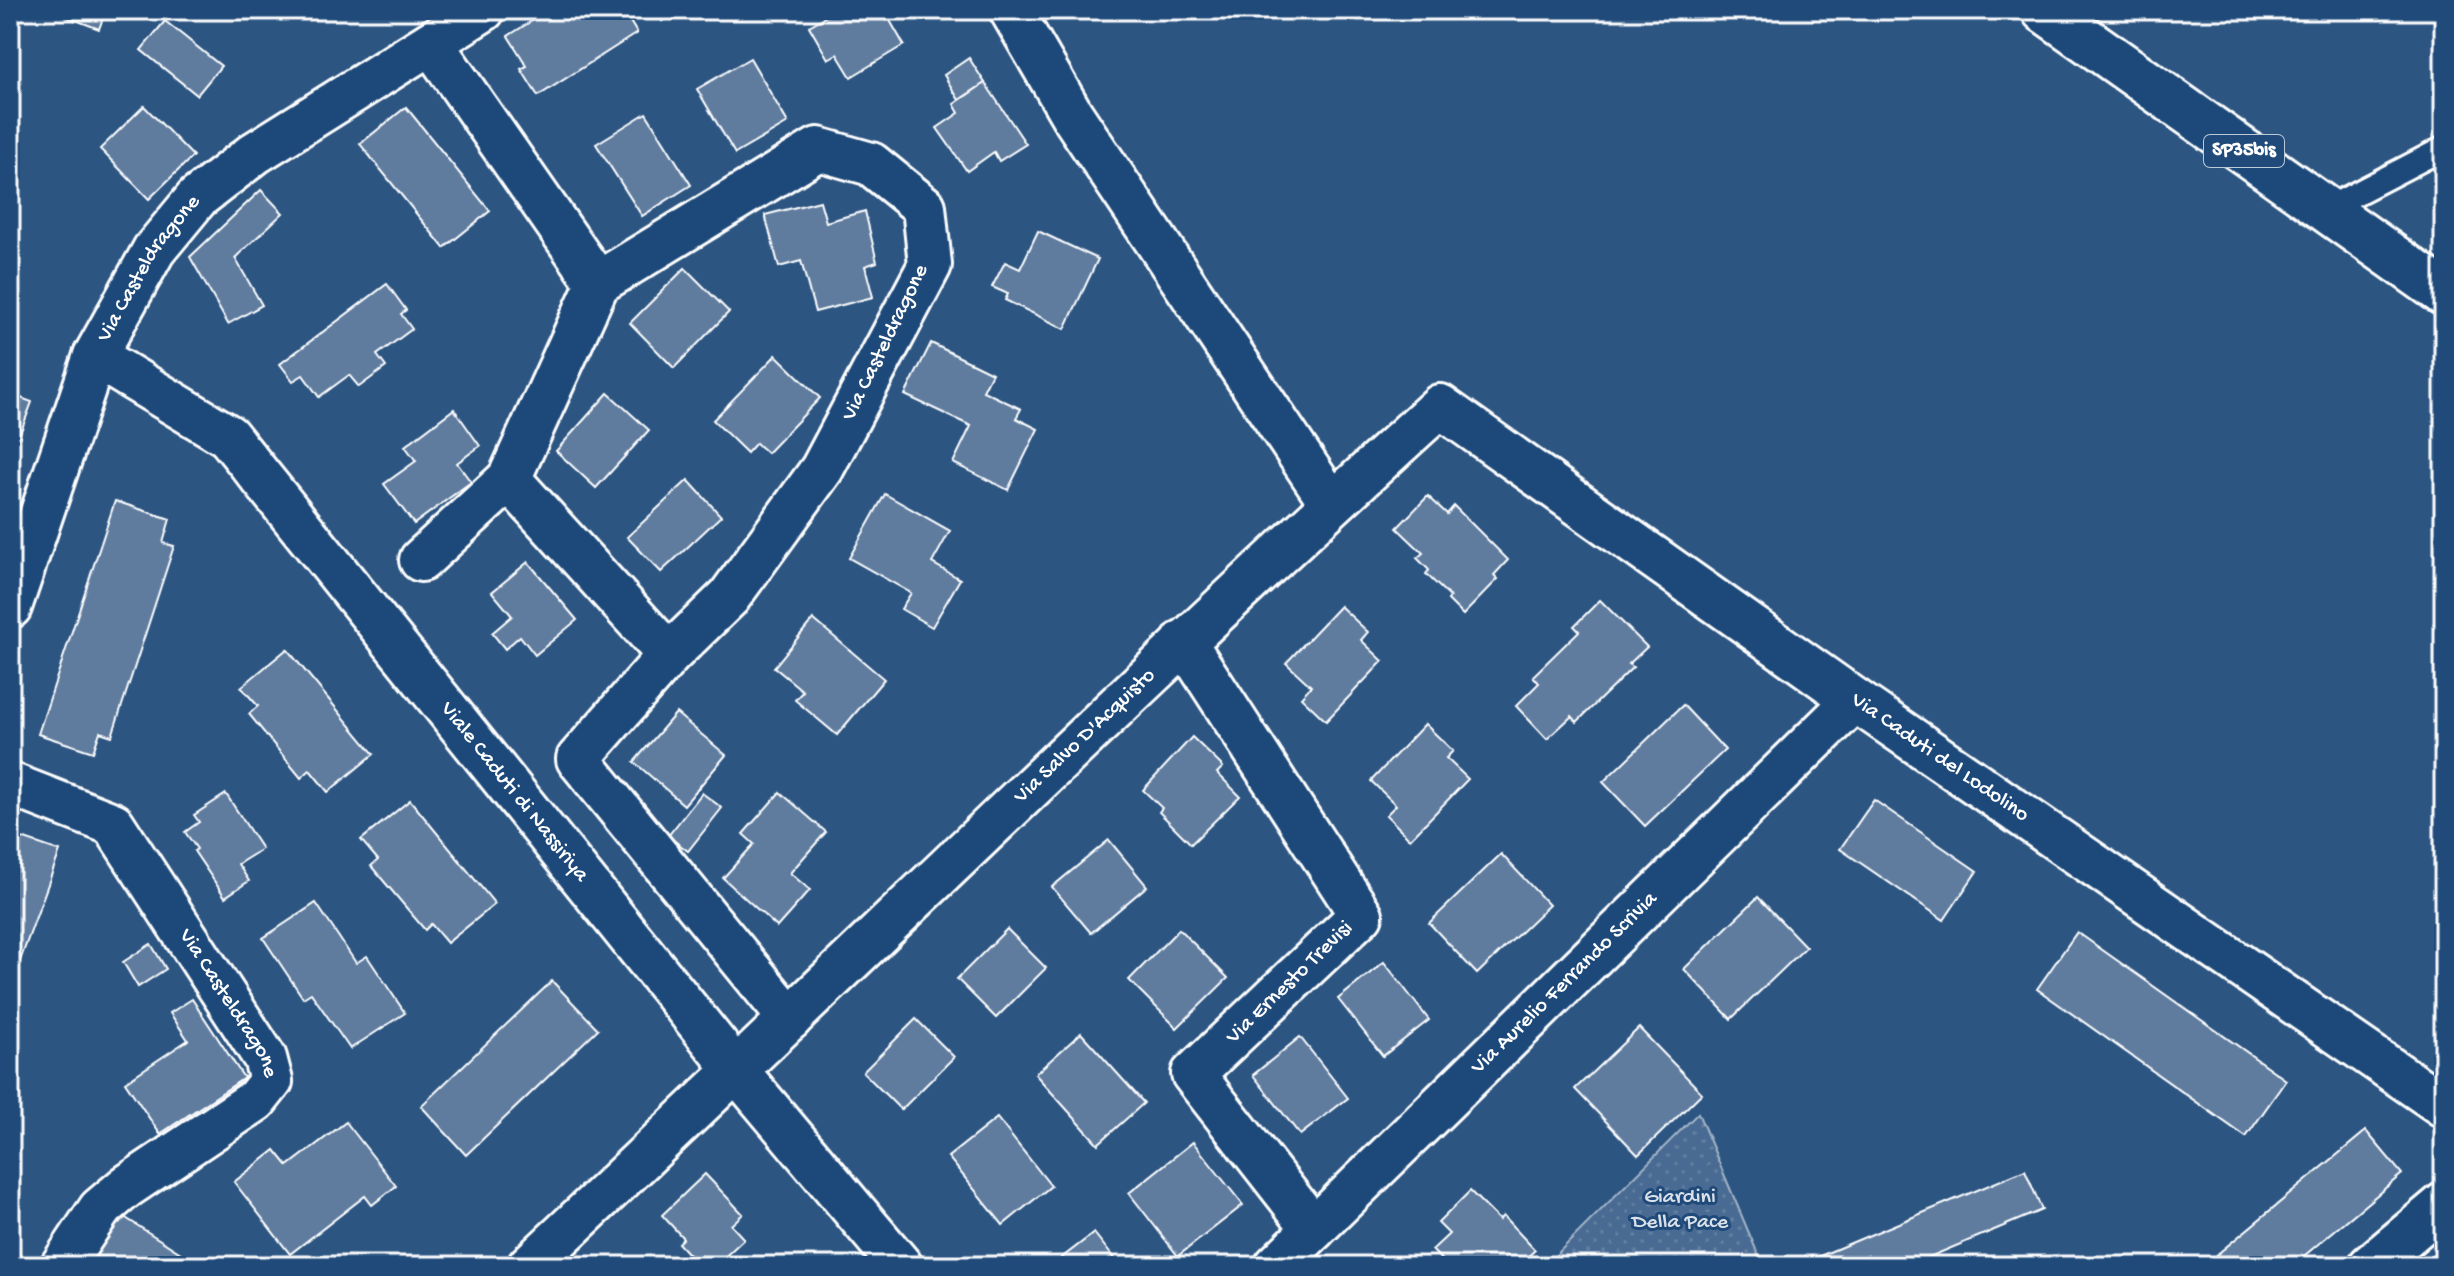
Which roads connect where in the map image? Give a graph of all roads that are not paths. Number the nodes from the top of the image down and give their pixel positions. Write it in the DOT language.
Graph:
graph roads {
  1 [pos="483,10"];
  2 [pos="1011,10"];
  3 [pos="2044,10"];
  4 [pos="431,43"];
  5 [pos="2444,148"];
  6 [pos="2326,209"];
  7 [pos="598,283"];
  8 [pos="2444,293"];
  9 [pos="95,356"];
  10 [pos="1440,406"];
  11 [pos="509,479"];
  12 [pos="1332,504"];
  13 [pos="421,560"];
  14 [pos="10,607"];
  15 [pos="1184,641"];
  16 [pos="669,655"];
  17 [pos="1855,700"];
  18 [pos="10,784"];
  19 [pos="790,1019"];
  20 [pos="737,1071"];
  21 [pos="2444,1106"];
  22 [pos="2444,1204"];
  23 [pos="1314,1229"];
  24 [pos="62,1266"];
  25 [pos="529,1266"];
  26 [pos="901,1266"];
  27 [pos="1276,1266"];
  28 [pos="2370,1266"];
  1 -- 4 [label="street, Via Casteldragone"];
  2 -- 12 [label="street"];
  3 -- 6 [label="main road, SP35bis"];
  4 -- 7 [label="street"];
  4 -- 9 [label="street, Via Casteldragone"];
  5 -- 6 [label="lane"];
  6 -- 8 [label="main road, SP35bis"];
  7 -- 11 [label="street"];
  7 -- 16 [label="street, Via Casteldragone"];
  9 -- 14 [label="street, Via Casteldragone"];
  9 -- 20 [label="street, Viale Caduti di Nassiriya"];
  10 -- 12 [label="street, Via Salvo D'Acquisto"];
  10 -- 17 [label="street, Via Caduti del Lodolino"];
  11 -- 13 [label="street"];
  11 -- 16 [label="street"];
  12 -- 15 [label="street, Via Salvo D'Acquisto"];
  15 -- 19 [label="street, Via Salvo D'Acquisto"];
  15 -- 23 [label="street, Via Ernesto Trevisi"];
  16 -- 19 [label="street, Via Casteldragone"];
  17 -- 21 [label="street, Via Caduti del Lodolino"];
  17 -- 23 [label="street, Via Aurelio Ferrando Scrivia"];
  18 -- 24 [label="street, Via Casteldragone"];
  19 -- 20 [label="street, Via Salvo D'Acquisto"];
  20 -- 25 [label="street, Via Salvo D'Acquisto"];
  20 -- 26 [label="street, Viale Caduti di Nassiriya"];
  22 -- 28 [label="street"];
  23 -- 27 [label="street, Via Aurelio Ferrando Scrivia"];
}
